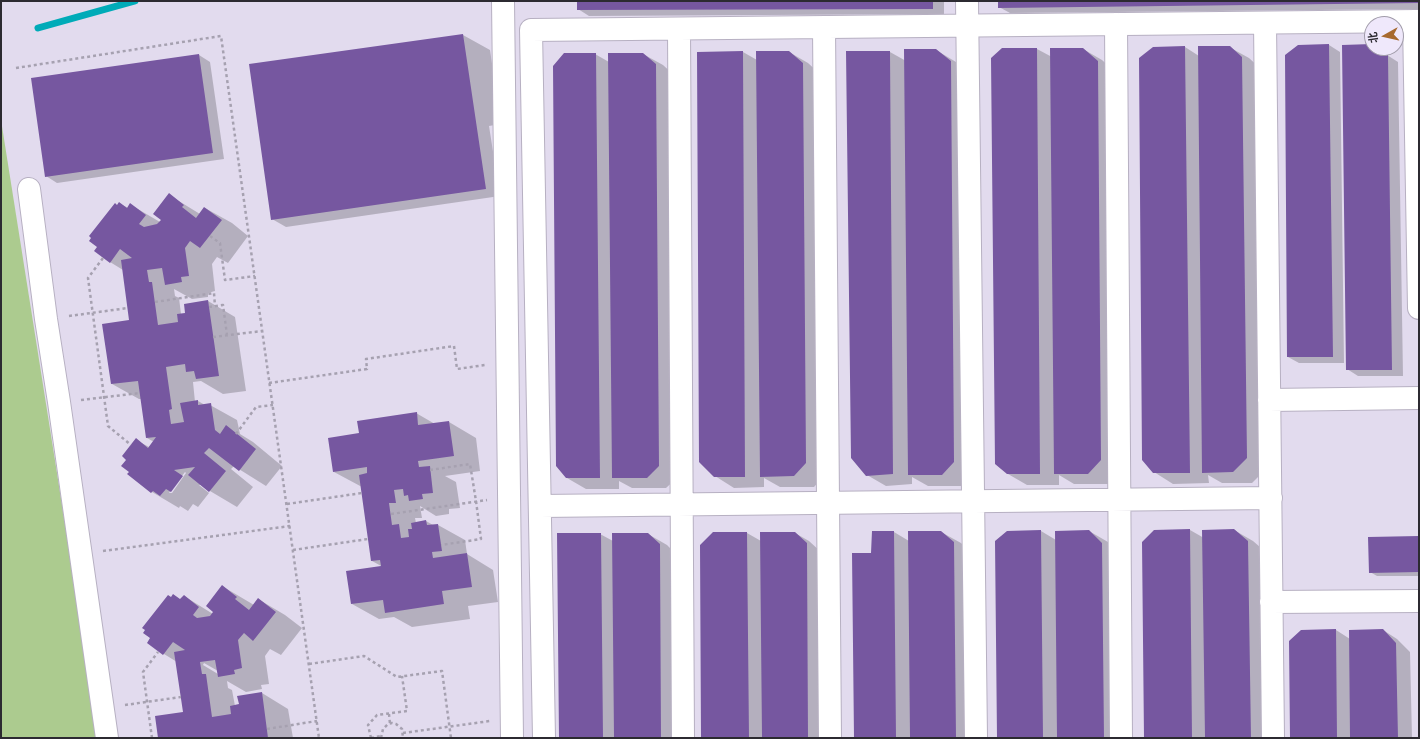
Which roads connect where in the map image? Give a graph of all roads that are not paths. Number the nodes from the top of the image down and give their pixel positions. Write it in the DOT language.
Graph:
graph roads {
  1 [pos="503,1"];
  2 [pos="967,1"];
  3 [pos="1417,21"];
  4 [pos="1265,23"];
  5 [pos="1116,24"];
  6 [pos="967,26"];
  7 [pos="824,27"];
  8 [pos="679,29"];
  9 [pos="29,189"];
  10 [pos="1419,308"];
  11 [pos="1419,398"];
  12 [pos="1269,400"];
  13 [pos="1271,498"];
  14 [pos="1119,500"];
  15 [pos="974,502"];
  16 [pos="828,503"];
  17 [pos="682,505"];
  18 [pos="540,506"];
  19 [pos="1419,601"];
  20 [pos="1272,602"];
  21 [pos="512,728"];
  22 [pos="107,738"];
  23 [pos="544,738"];
  24 [pos="683,738"];
  25 [pos="830,738"];
  26 [pos="976,738"];
  27 [pos="1121,738"];
  28 [pos="1273,738"];
  1 -- 21 [label="lane"];
  2 -- 6 [label="lane"];
  3 -- 4 [label="lane"];
  3 -- 10 [label="lane"];
  4 -- 5 [label="lane"];
  4 -- 12 [label="lane"];
  5 -- 6 [label="lane"];
  5 -- 14 [label="lane"];
  6 -- 7 [label="lane"];
  6 -- 15 [label="lane"];
  7 -- 8 [label="lane"];
  7 -- 16 [label="lane"];
  8 -- 17 [label="lane"];
  8 -- 18 [label="lane"];
  9 -- 22 [label="lane"];
  11 -- 12 [label="lane"];
  12 -- 13 [label="lane"];
  13 -- 14 [label="lane"];
  13 -- 20 [label="lane"];
  14 -- 15 [label="lane"];
  14 -- 27 [label="lane"];
  15 -- 16 [label="lane"];
  15 -- 26 [label="lane"];
  16 -- 17 [label="lane"];
  16 -- 25 [label="lane"];
  17 -- 18 [label="lane"];
  17 -- 24 [label="lane"];
  18 -- 23 [label="lane"];
  19 -- 20 [label="lane"];
  20 -- 28 [label="lane"];
}
